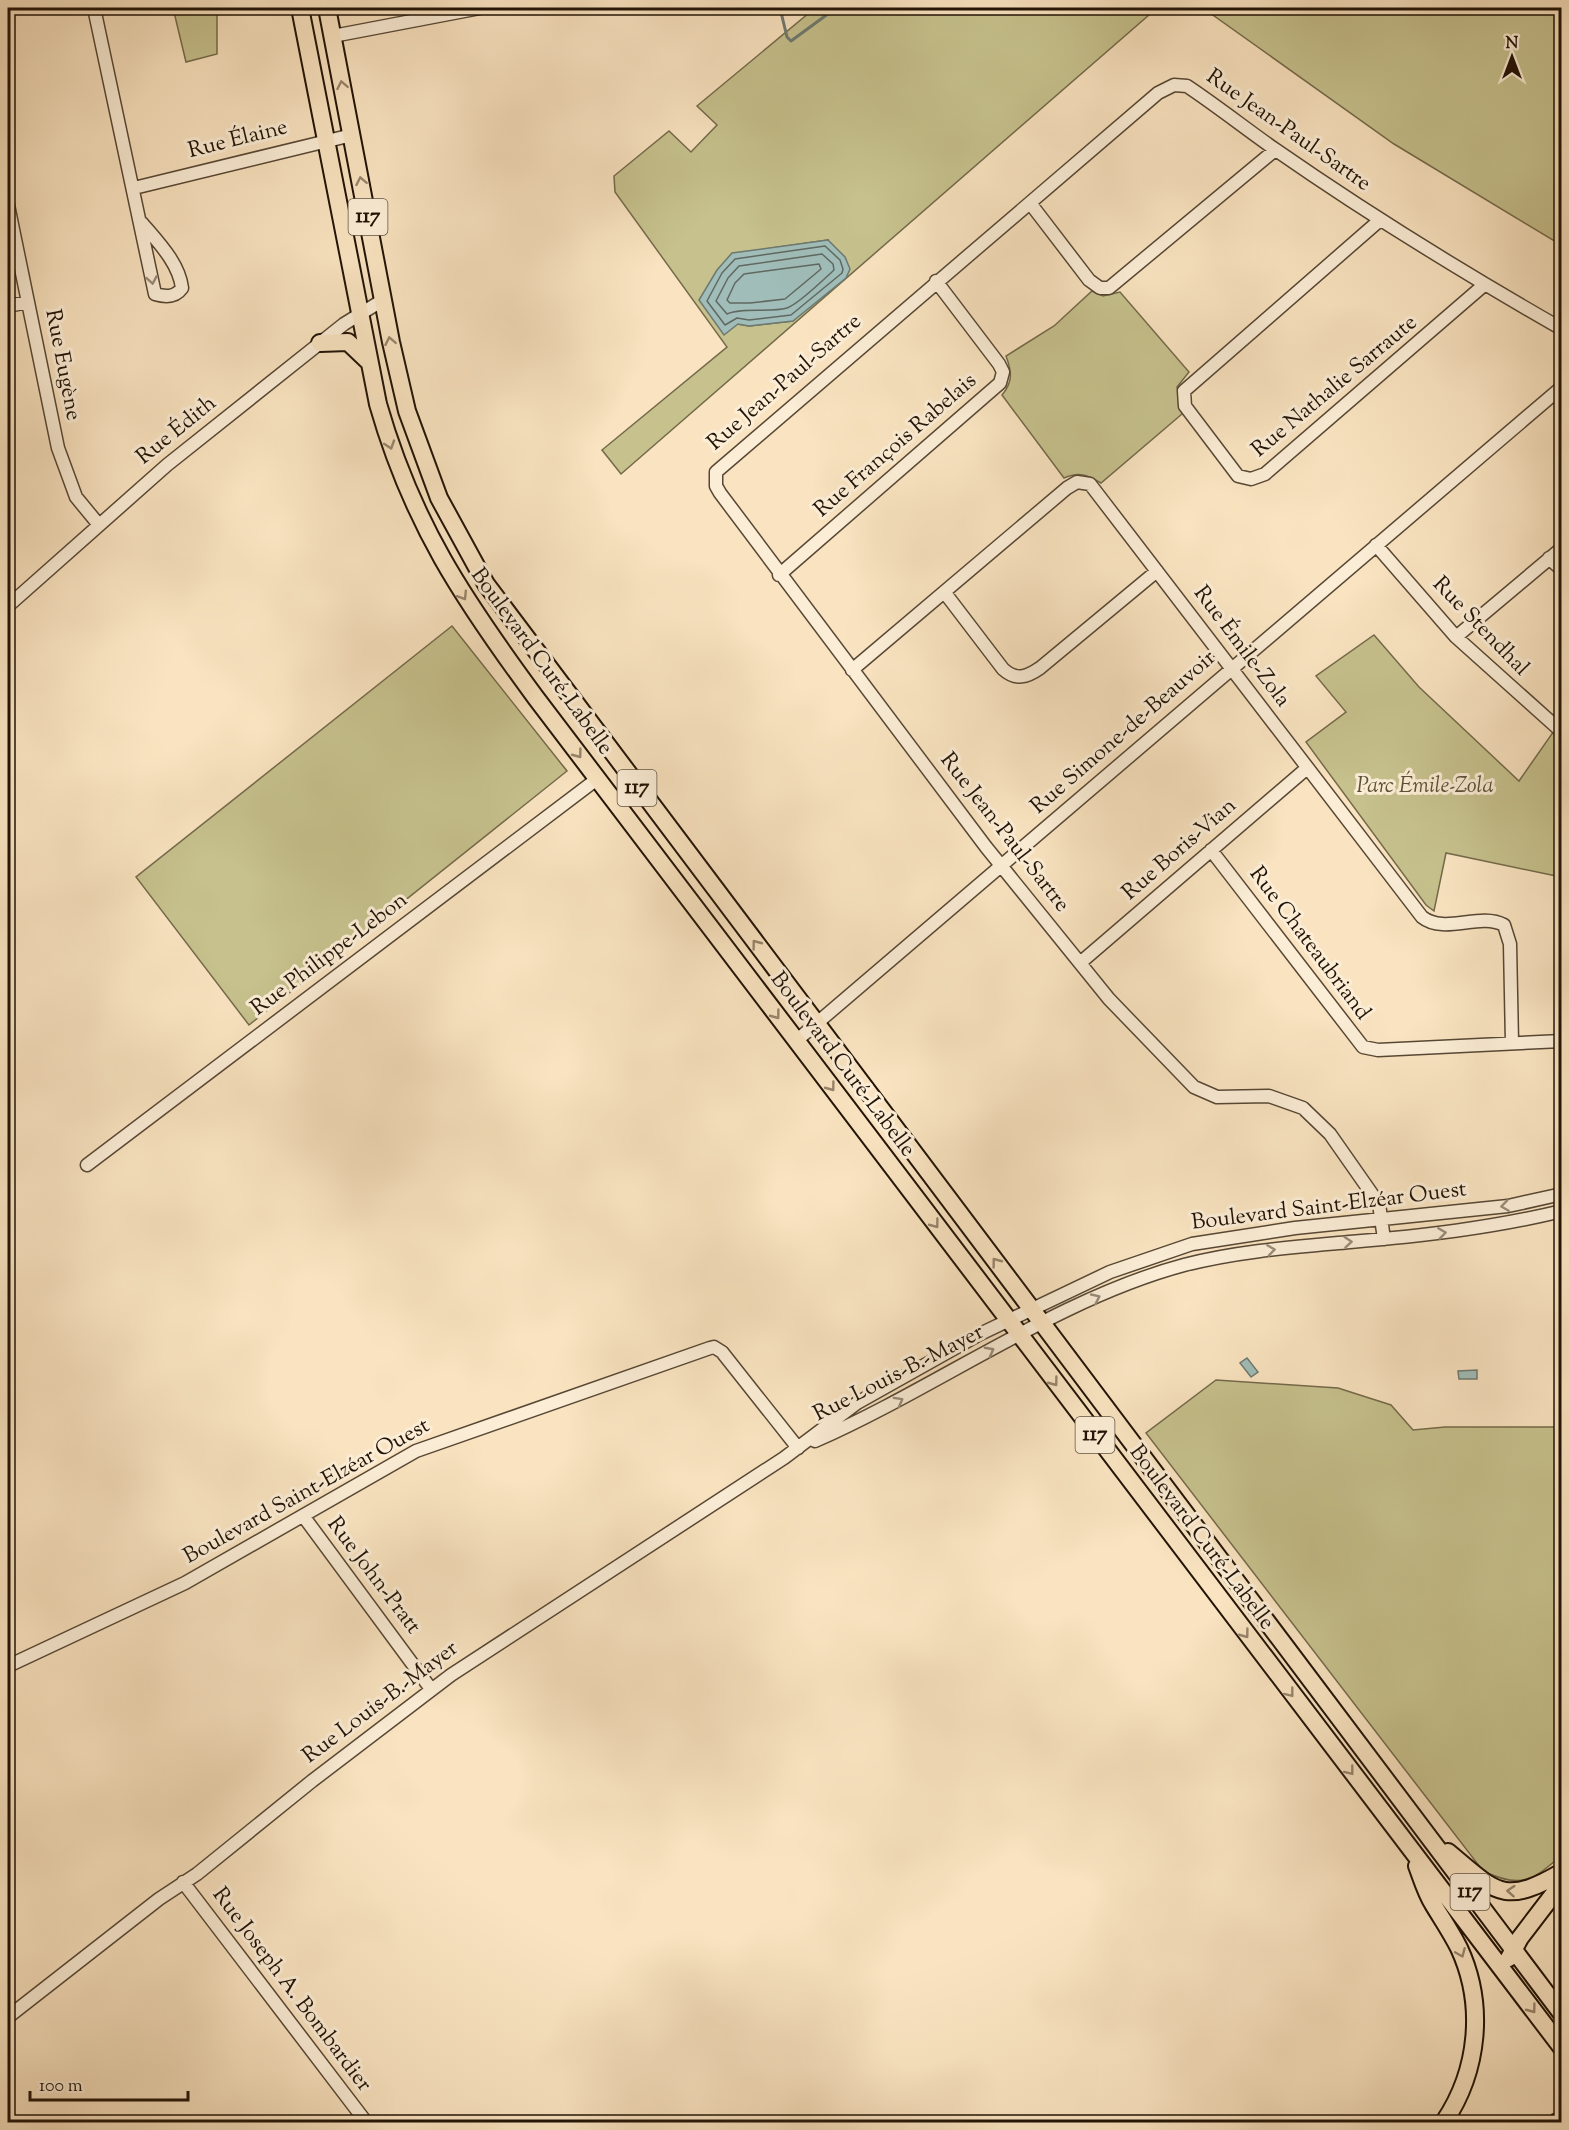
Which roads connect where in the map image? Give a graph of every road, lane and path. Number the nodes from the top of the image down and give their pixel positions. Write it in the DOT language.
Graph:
graph roads {
  1 [pos="94,8"];
  2 [pos="300,8"];
  3 [pos="327,8"];
  4 [pos="480,8"];
  5 [pos="333,36"];
  6 [pos="352,135"];
  7 [pos="326,141"];
  8 [pos="1275,150"];
  9 [pos="134,188"];
  10 [pos="1030,203"];
  11 [pos="8,205"];
  12 [pos="1380,220"];
  13 [pos="142,223"];
  14 [pos="936,281"];
  15 [pos="1484,285"];
  16 [pos="383,300"];
  17 [pos="28,302"];
  18 [pos="8,306"];
  19 [pos="359,315"];
  20 [pos="1562,329"];
  21 [pos="320,343"];
  22 [pos="368,362"];
  23 [pos="1562,387"];
  24 [pos="99,525"];
  25 [pos="1376,545"];
  26 [pos="1562,548"];
  27 [pos="1549,558"];
  28 [pos="1562,570"];
  29 [pos="1157,571"];
  30 [pos="779,575"];
  31 [pos="945,593"];
  32 [pos="8,606"];
  33 [pos="1456,638"];
  34 [pos="1231,669"];
  35 [pos="852,670"];
  36 [pos="1562,732"];
  37 [pos="1306,769"];
  38 [pos="597,779"];
  39 [pos="1211,850"];
  40 [pos="1001,866"];
  41 [pos="1080,963"];
  42 [pos="816,1024"];
  43 [pos="796,1041"];
  44 [pos="1562,1041"];
  45 [pos="1512,1043"];
  46 [pos="87,1165"];
  47 [pos="1562,1194"];
  48 [pos="1562,1211"];
  49 [pos="1382,1220"];
  50 [pos="1384,1239"];
  51 [pos="1032,1308"];
  52 [pos="1007,1320"];
  53 [pos="1043,1323"];
  54 [pos="1019,1336"];
  55 [pos="798,1448"];
  56 [pos="304,1517"];
  57 [pos="8,1666"];
  58 [pos="431,1689"];
  59 [pos="1426,1834"];
  60 [pos="1408,1846"];
  61 [pos="1562,1872"];
  62 [pos="183,1882"];
  63 [pos="1562,1883"];
  64 [pos="1513,1950"];
  65 [pos="1502,1970"];
  66 [pos="1562,2014"];
  67 [pos="8,2017"];
  68 [pos="1562,2048"];
  69 [pos="1562,2121"];
  70 [pos="366,2122"];
  71 [pos="1444,2122"];
  72 [pos="1557,2122"];
  1 -- 9 [label="street"];
  2 -- 7 [label="main road, Boulevard Curé-Labelle / 117"];
  3 -- 5 [label="main road, Boulevard Curé-Labelle / 117"];
  4 -- 5 [label="street"];
  6 -- 5 [label="main road, Boulevard Curé-Labelle / 117, one-way"];
  6 -- 7 [label="street, Rue Élaine"];
  16 -- 6 [label="main road, Boulevard Curé-Labelle / 117, one-way"];
  7 -- 9 [label="street, Rue Élaine"];
  7 -- 19 [label="main road, Boulevard Curé-Labelle / 117"];
  8 -- 10 [label="street, Rue Jean-Paul-Sartre"];
  8 -- 10 [label="street"];
  8 -- 12 [label="street, Rue Jean-Paul-Sartre"];
  9 -- 13 [label="street"];
  10 -- 14 [label="street, Rue Jean-Paul-Sartre"];
  11 -- 17 [label="street, Rue Eugène"];
  12 -- 15 [label="street, Rue Jean-Paul-Sartre"];
  12 -- 15 [label="street, Rue Nathalie Sarraute"];
  13 -- 13 [label="street, one-way"];
  14 -- 30 [label="street, Rue Jean-Paul-Sartre"];
  14 -- 30 [label="street, Rue François Rabelais"];
  15 -- 20 [label="street, Rue Jean-Paul-Sartre"];
  16 -- 19 [label="street, Rue Édith"];
  42 -- 16 [label="main road, Boulevard Curé-Labelle / 117, one-way"];
  17 -- 18 [label="street"];
  17 -- 24 [label="street, Rue Eugène"];
  19 -- 21 [label="street, Rue Édith"];
  19 -- 22 [label="main road, Boulevard Curé-Labelle / 117"];
  21 -- 22 [label="main road"];
  21 -- 24 [label="street, Rue Édith"];
  22 -- 38 [label="main road, Boulevard Curé-Labelle / 117, one-way"];
  23 -- 25 [label="street, Rue Simone-de-Beauvoir"];
  24 -- 32 [label="street, Rue Édith"];
  25 -- 33 [label="street, Rue Stendhal"];
  25 -- 34 [label="street, Rue Simone-de-Beauvoir"];
  26 -- 27 [label="street"];
  27 -- 28 [label="street"];
  27 -- 33 [label="street"];
  29 -- 31 [label="street"];
  29 -- 31 [label="street, Rue Émile-Zola"];
  29 -- 34 [label="street, Rue Émile-Zola"];
  30 -- 35 [label="street, Rue Jean-Paul-Sartre"];
  31 -- 35 [label="street, Rue Émile-Zola"];
  33 -- 36 [label="street, Rue Stendhal"];
  34 -- 37 [label="street, Rue Émile-Zola"];
  34 -- 40 [label="street, Rue Simone-de-Beauvoir"];
  35 -- 40 [label="street, Rue Jean-Paul-Sartre"];
  37 -- 39 [label="street, Rue Boris-Vian"];
  37 -- 45 [label="street, Rue Émile-Zola"];
  38 -- 43 [label="main road, Boulevard Curé-Labelle / 117, one-way"];
  38 -- 46 [label="street, Rue Philippe-Lebon"];
  39 -- 41 [label="street, Rue Boris-Vian"];
  39 -- 45 [label="street, Rue Chateaubriand"];
  40 -- 41 [label="street, Rue Jean-Paul-Sartre"];
  40 -- 42 [label="street, Rue Simone-de-Beauvoir"];
  41 -- 49 [label="street, Rue Jean-Paul-Sartre"];
  42 -- 43 [label="street, Rue Simone-de-Beauvoir"];
  51 -- 42 [label="main road, Boulevard Curé-Labelle / 117, one-way"];
  43 -- 52 [label="main road, Boulevard Curé-Labelle / 117, one-way"];
  44 -- 45 [label="street, Rue Chateaubriand"];
  47 -- 49 [label="street, Boulevard Saint-Elzéar Ouest, one-way"];
  50 -- 48 [label="street, Boulevard Saint-Elzéar Ouest, one-way"];
  49 -- 50 [label="street, Rue Jean-Paul-Sartre"];
  49 -- 51 [label="street, Boulevard Saint-Elzéar Ouest"];
  53 -- 50 [label="street, Boulevard Saint-Elzéar Ouest, one-way"];
  51 -- 52 [label="street, Boulevard Saint-Elzéar Ouest"];
  51 -- 53 [label="main road, Boulevard Curé-Labelle / 117"];
  52 -- 54 [label="main road, Boulevard Curé-Labelle / 117"];
  52 -- 55 [label="street, Rue Louis-B.-Mayer"];
  53 -- 54 [label="street, Boulevard Saint-Elzéar Ouest"];
  53 -- 59 [label="main road, Boulevard Curé-Labelle / 117"];
  55 -- 54 [label="street, Rue Louis-B.-Mayer, one-way"];
  54 -- 60 [label="main road, Boulevard Curé-Labelle / 117, one-way"];
  55 -- 56 [label="street, Boulevard Saint-Elzéar Ouest"];
  55 -- 58 [label="street, Rue Louis-B.-Mayer"];
  56 -- 57 [label="street, Boulevard Saint-Elzéar Ouest"];
  56 -- 58 [label="street, Rue John-Pratt"];
  58 -- 62 [label="street, Rue Louis-B.-Mayer"];
  61 -- 59 [label="main road, one-way"];
  59 -- 64 [label="main road, Boulevard Curé-Labelle / 117"];
  60 -- 65 [label="main road, Boulevard Curé-Labelle / 117"];
  60 -- 71 [label="main road, one-way"];
  62 -- 67 [label="street, Rue Louis-B.-Mayer"];
  62 -- 70 [label="street, Rue Joseph A. Bombardier"];
  63 -- 64 [label="main road"];
  64 -- 65 [label="main road"];
  64 -- 66 [label="main road, Boulevard Curé-Labelle / 117"];
  65 -- 68 [label="main road, Boulevard Curé-Labelle / 117, one-way"];
  69 -- 72 [label="main road"];
}
